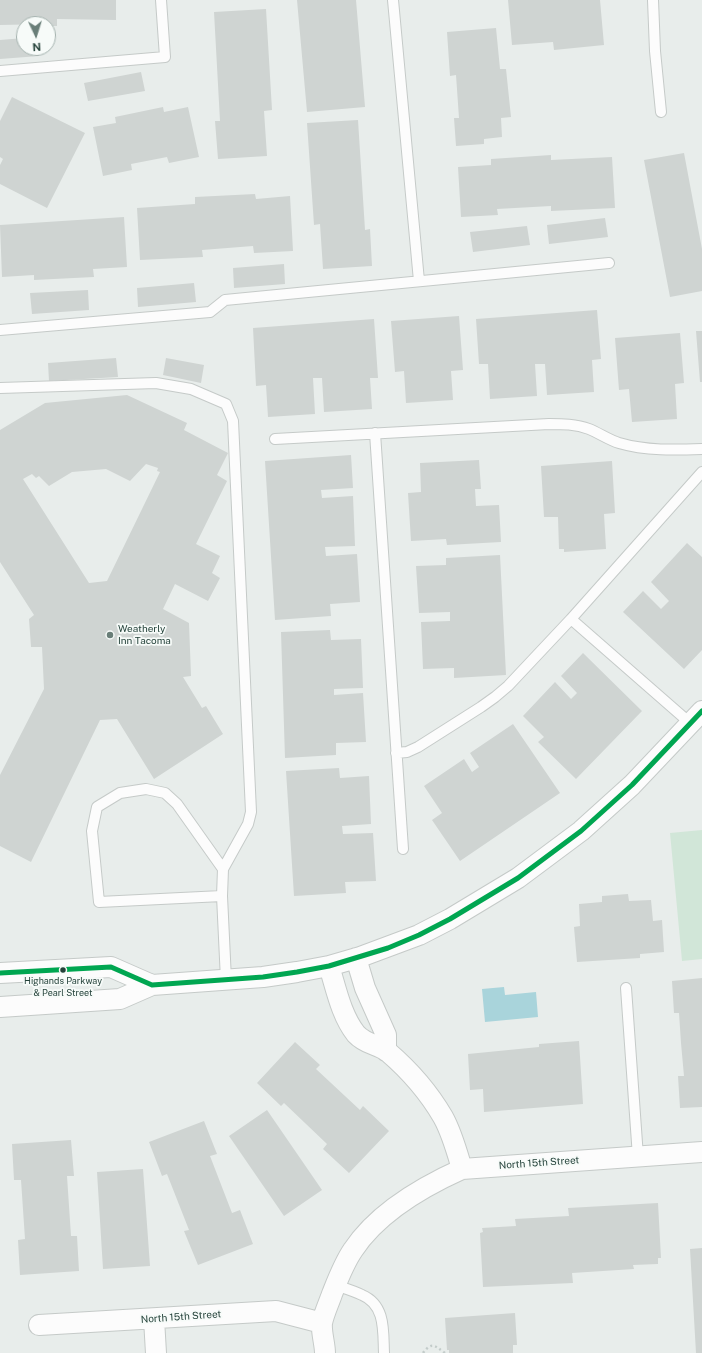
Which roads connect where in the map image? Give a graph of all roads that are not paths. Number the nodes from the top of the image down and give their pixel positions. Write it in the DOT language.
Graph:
graph roads {
  1 [pos="161,0"];
  2 [pos="393,0"];
  3 [pos="653,0"];
  4 [pos="0,71"];
  5 [pos="661,112"];
  6 [pos="609,263"];
  7 [pos="418,281"];
  8 [pos="0,330"];
  9 [pos="0,388"];
  10 [pos="375,433"];
  11 [pos="275,439"];
  12 [pos="702,449"];
  13 [pos="702,472"];
  14 [pos="571,619"];
  15 [pos="696,717"];
  16 [pos="396,753"];
  17 [pos="402,849"];
  18 [pos="223,869"];
  19 [pos="222,896"];
  20 [pos="356,958"];
  21 [pos="329,966"];
  22 [pos="0,973"];
  23 [pos="226,980"];
  24 [pos="152,985"];
  25 [pos="626,988"];
  26 [pos="0,1007"];
  27 [pos="386,1051"];
  28 [pos="702,1152"];
  29 [pos="638,1157"];
  30 [pos="462,1169"];
  31 [pos="335,1285"];
  32 [pos="154,1319"];
  33 [pos="322,1323"];
  34 [pos="39,1325"];
  35 [pos="156,1353"];
  36 [pos="326,1353"];
  37 [pos="384,1353"];
  1 -- 4 [label="lane"];
  2 -- 7 [label="lane"];
  3 -- 5 [label="lane"];
  6 -- 7 [label="lane"];
  7 -- 8 [label="lane"];
  9 -- 18 [label="lane"];
  10 -- 11 [label="lane"];
  10 -- 12 [label="lane"];
  10 -- 16 [label="lane"];
  13 -- 14 [label="lane"];
  14 -- 15 [label="lane"];
  14 -- 16 [label="lane"];
  15 -- 20 [label="street"];
  16 -- 17 [label="lane"];
  18 -- 19 [label="lane"];
  18 -- 19 [label="lane"];
  19 -- 23 [label="lane"];
  20 -- 21 [label="street"];
  20 -- 27 [label="street"];
  21 -- 23 [label="street"];
  21 -- 27 [label="street"];
  22 -- 24 [label="street"];
  23 -- 24 [label="street"];
  24 -- 26 [label="street"];
  25 -- 29 [label="lane"];
  27 -- 30 [label="street"];
  28 -- 29 [label="street, North 15th Street"];
  29 -- 30 [label="street, North 15th Street"];
  30 -- 31 [label="street, North 15th Street"];
  31 -- 33 [label="street, North 15th Street"];
  31 -- 37 [label="lane"];
  32 -- 33 [label="street, North 15th Street"];
  32 -- 34 [label="street, North 15th Street"];
  32 -- 35 [label="street"];
  33 -- 36 [label="street"];
}
